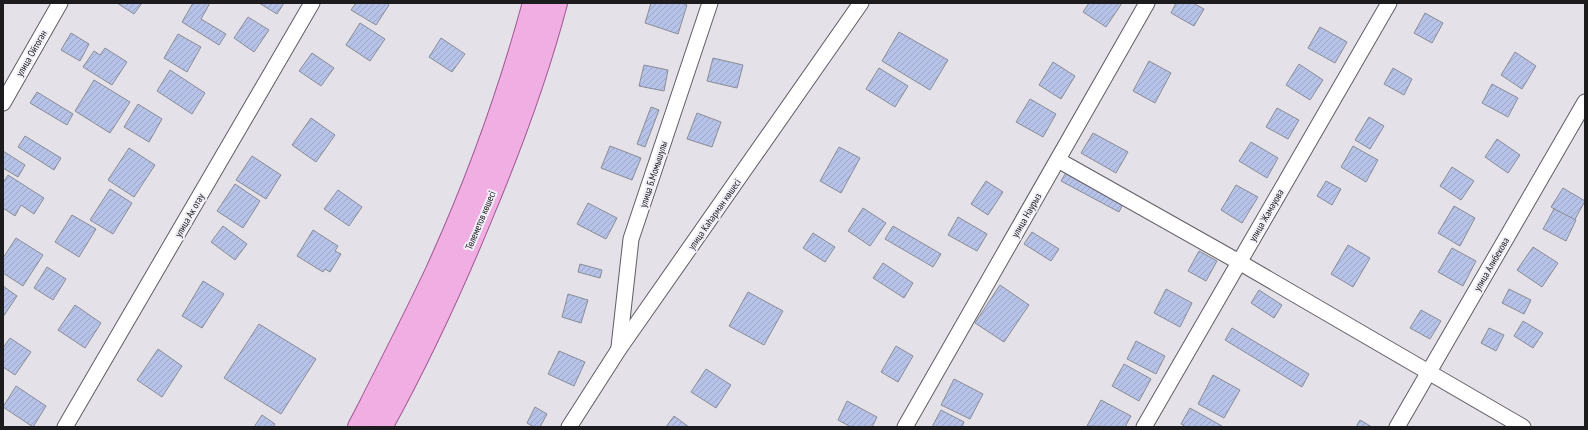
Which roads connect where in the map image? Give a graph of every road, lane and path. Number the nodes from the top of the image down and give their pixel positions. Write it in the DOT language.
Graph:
graph roads {
  1 [pos="60,3"];
  2 [pos="312,3"];
  3 [pos="534,3"];
  4 [pos="556,3"];
  5 [pos="710,3"];
  6 [pos="861,3"];
  7 [pos="1147,3"];
  8 [pos="1389,3"];
  9 [pos="1585,102"];
  10 [pos="3,103"];
  11 [pos="1058,160"];
  12 [pos="1239,262"];
  13 [pos="619,349"];
  14 [pos="1428,372"];
  15 [pos="65,427"];
  16 [pos="359,427"];
  17 [pos="381,427"];
  18 [pos="569,427"];
  19 [pos="905,427"];
  20 [pos="1144,427"];
  21 [pos="1397,427"];
  22 [pos="1523,427"];
  1 -- 10 [label="street, улица Ойтоган"];
  2 -- 15 [label="street, улица Ак отау"];
  3 -- 16 [label="main road, Төлеметов көшесі"];
  4 -- 17 [label="main road, Төлеметов көшесі"];
  5 -- 13 [label="street, улица Б.Момышулы"];
  6 -- 13 [label="street, улица Каһарман көшесі"];
  7 -- 11 [label="street, улица Наурыз"];
  8 -- 12 [label="street, улица Жамауова"];
  9 -- 14 [label="street, улица Алибекова"];
  11 -- 12 [label="street"];
  11 -- 19 [label="street, улица Наурыз"];
  12 -- 14 [label="street"];
  12 -- 20 [label="street, улица Жамауова"];
  13 -- 18 [label="street, улица Каһарман көшесі"];
  14 -- 21 [label="street, улица Алибекова"];
  14 -- 22 [label="street"];
}
